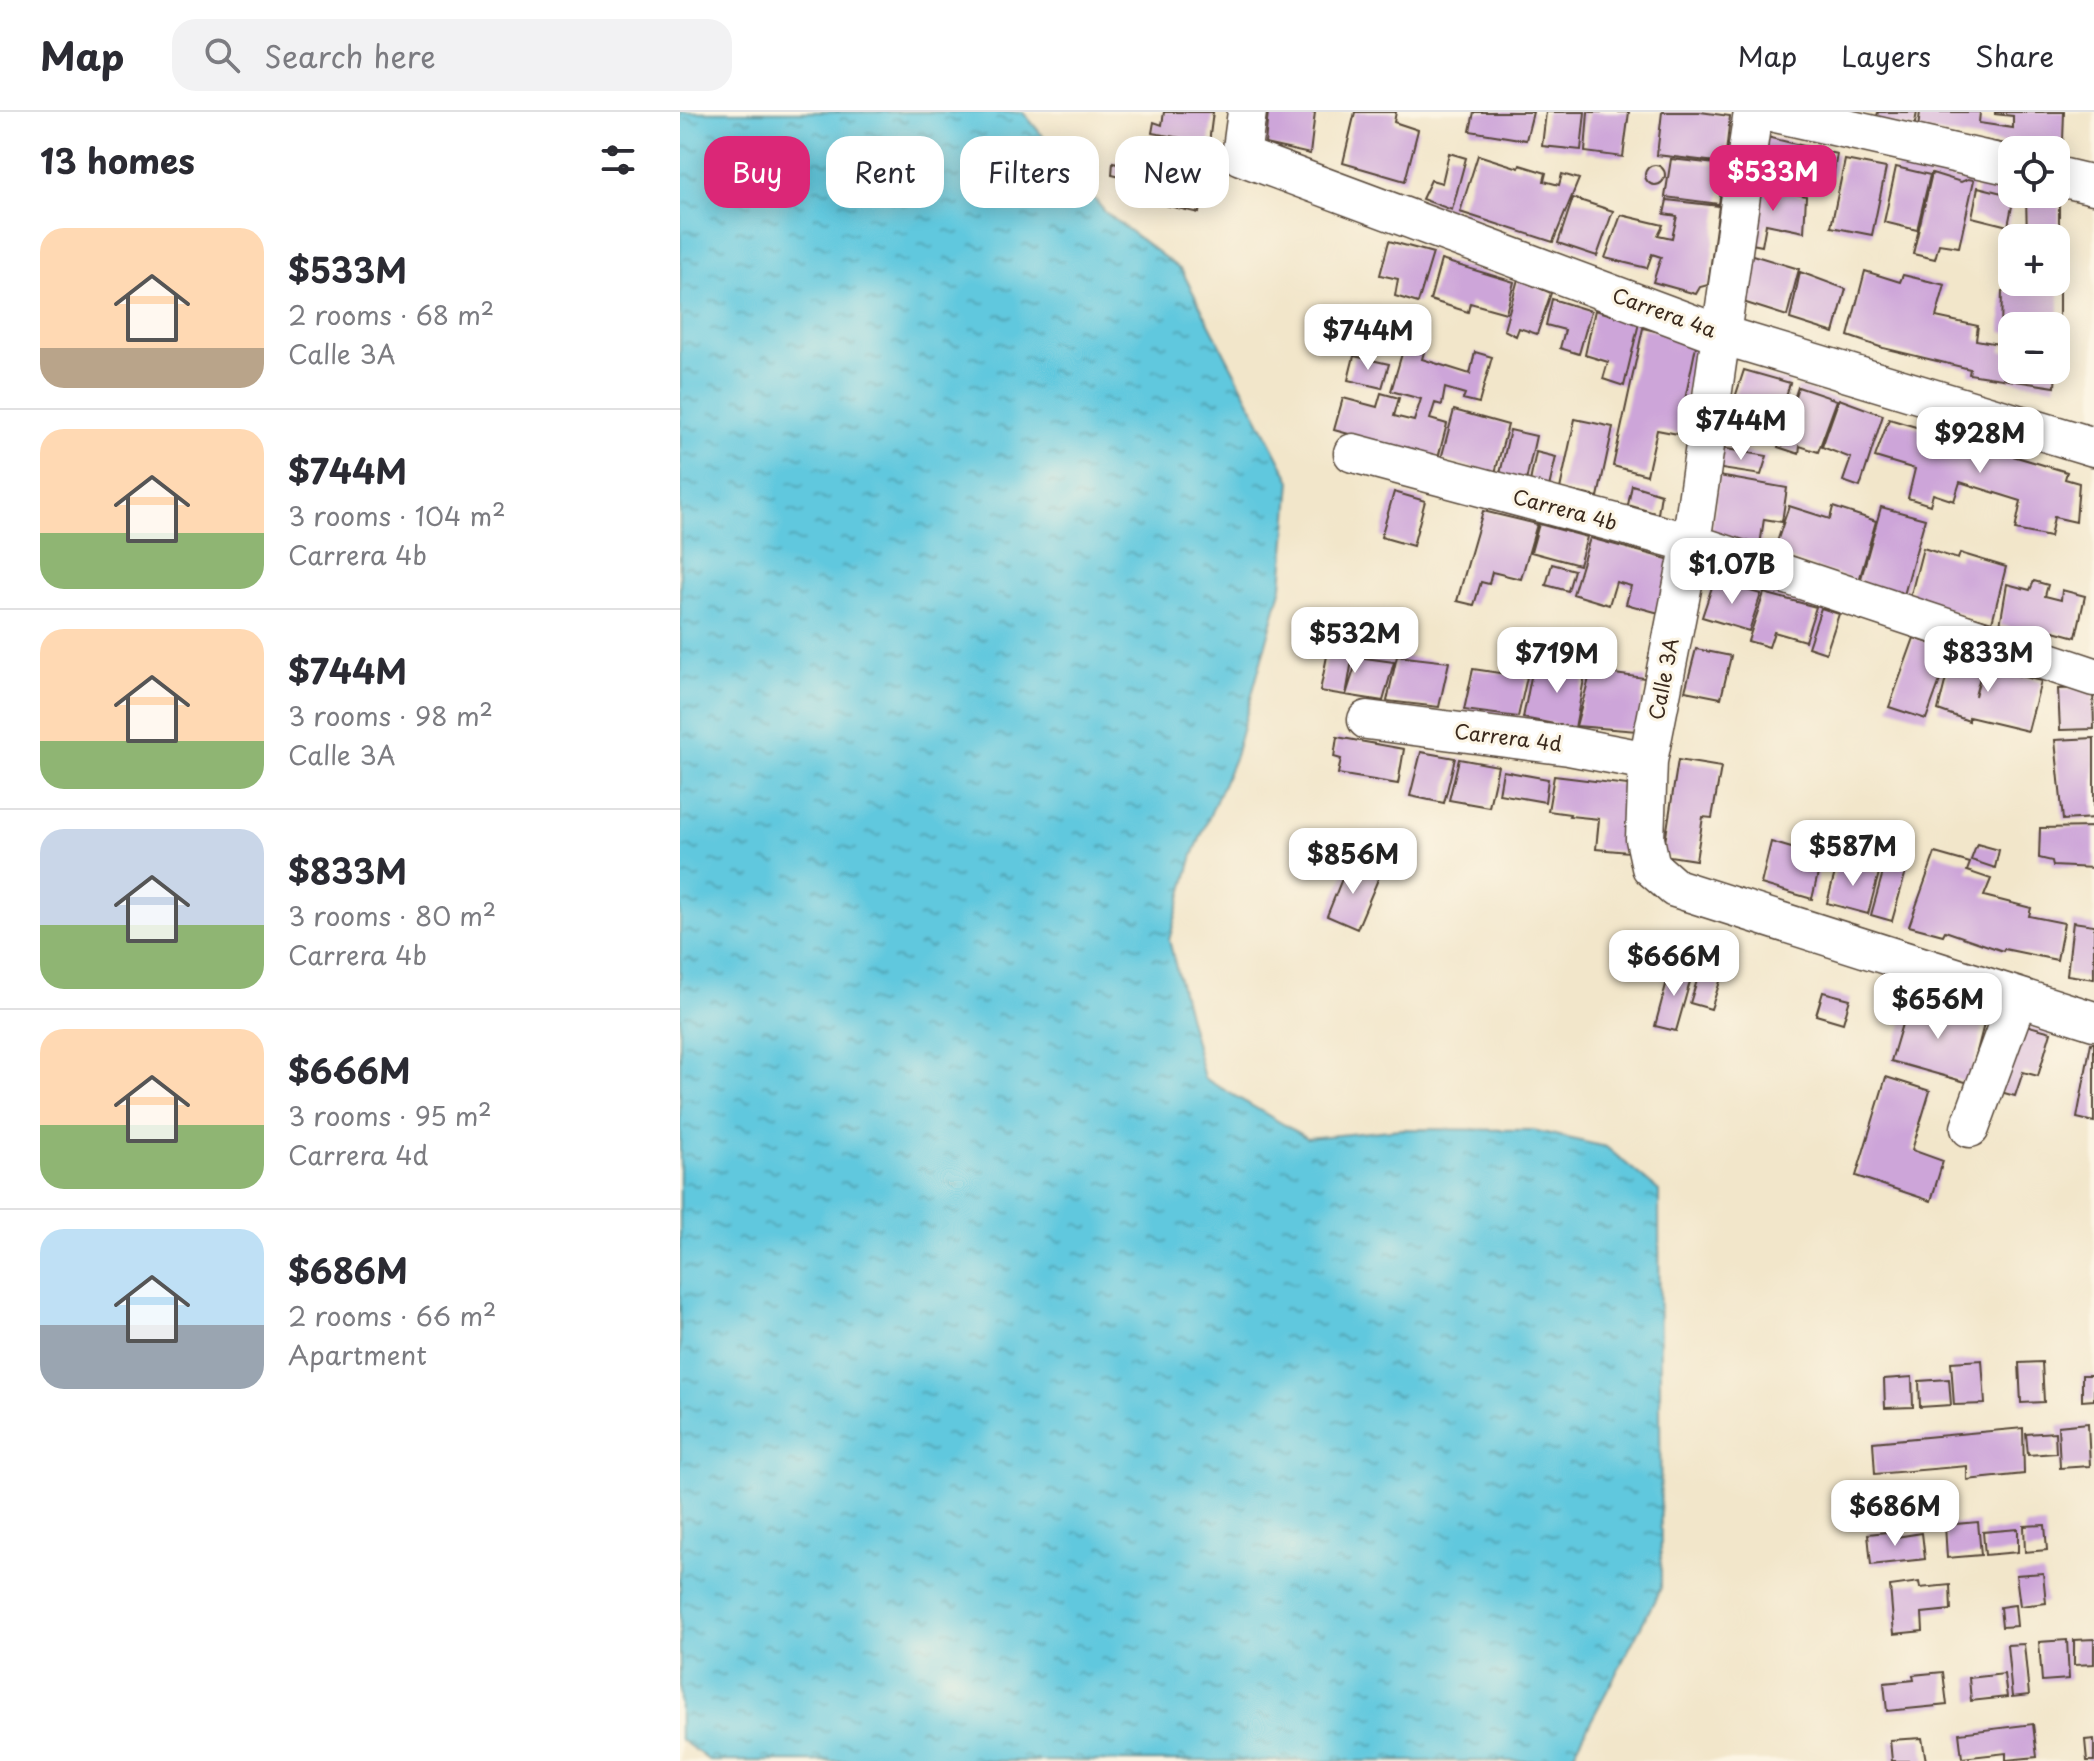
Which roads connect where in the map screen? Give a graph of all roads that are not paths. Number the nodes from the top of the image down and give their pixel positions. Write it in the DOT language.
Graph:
graph roads {
  1 [pos="1247,112"];
  2 [pos="1753,112"];
  3 [pos="1771,112"];
  4 [pos="1998,163"];
  5 [pos="2070,179"];
  6 [pos="2094,185"];
  7 [pos="1722,335"];
  8 [pos="2094,447"];
  9 [pos="1353,453"];
  10 [pos="1691,543"];
  11 [pos="2094,677"];
  12 [pos="1367,720"];
  13 [pos="1648,761"];
  14 [pos="2018,997"];
  15 [pos="2094,1021"];
  16 [pos="1970,1128"];
  1 -- 7 [label="street, Carrera 4a"];
  2 -- 7 [label="street, Calle 3A"];
  3 -- 4 [label="street"];
  5 -- 6 [label="street"];
  7 -- 8 [label="street, Carrera 4a"];
  7 -- 10 [label="street, Calle 3A"];
  9 -- 10 [label="street, Carrera 4b"];
  10 -- 11 [label="street, Carrera 4b"];
  10 -- 13 [label="street, Calle 3A"];
  12 -- 13 [label="street, Carrera 4d"];
  13 -- 14 [label="street, Calle 3A"];
  14 -- 15 [label="street"];
  14 -- 16 [label="street"];
}
